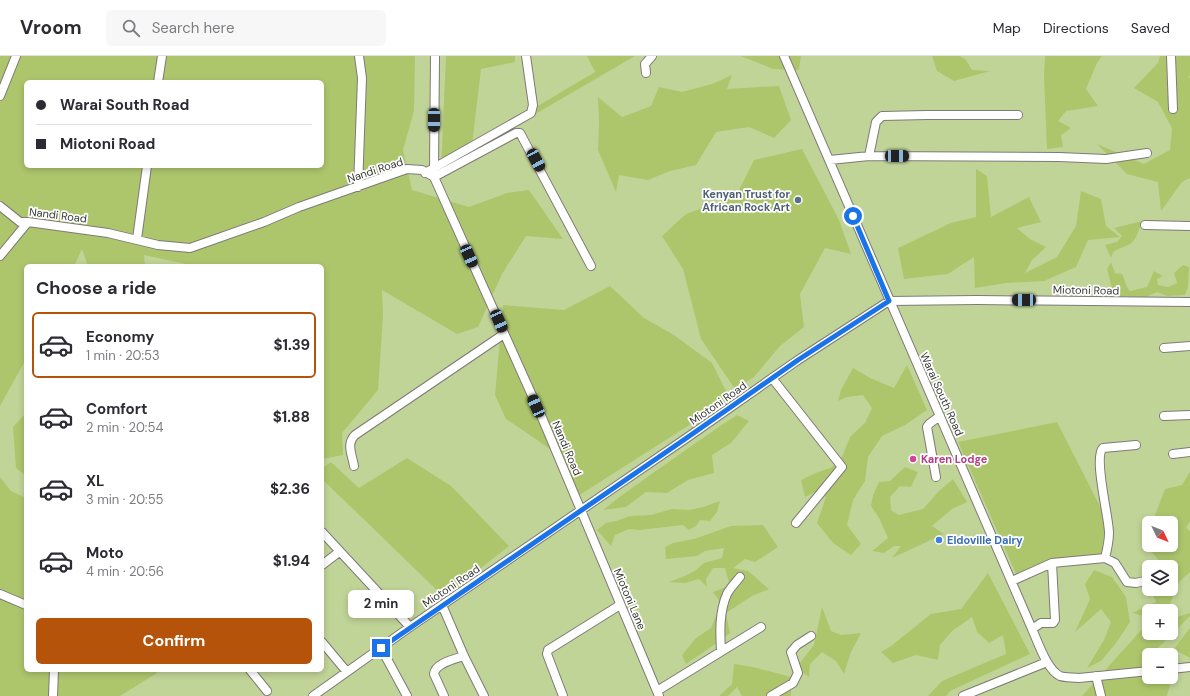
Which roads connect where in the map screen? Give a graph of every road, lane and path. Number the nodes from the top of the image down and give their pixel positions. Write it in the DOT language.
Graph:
graph roads {
  1 [pos="16,56"];
  2 [pos="162,56"];
  3 [pos="359,56"];
  4 [pos="435,56"];
  5 [pos="526,56"];
  6 [pos="652,56"];
  7 [pos="784,56"];
  8 [pos="1171,56"];
  9 [pos="646,73"];
  10 [pos="158,80"];
  11 [pos="0,96"];
  12 [pos="1173,109"];
  13 [pos="1018,115"];
  14 [pos="1147,153"];
  15 [pos="869,156"];
  16 [pos="830,160"];
  17 [pos="434,167"];
  18 [pos="147,168"];
  19 [pos="425,173"];
  20 [pos="434,177"];
  21 [pos="358,187"];
  22 [pos="0,206"];
  23 [pos="28,222"];
  24 [pos="1145,225"];
  25 [pos="1190,226"];
  26 [pos="137,239"];
  27 [pos="0,256"];
  28 [pos="591,266"];
  29 [pos="889,301"];
  30 [pos="1190,302"];
  31 [pos="504,334"];
  32 [pos="1190,346"];
  33 [pos="1164,348"];
  34 [pos="772,378"];
  35 [pos="1190,415"];
  36 [pos="940,416"];
  37 [pos="1164,416"];
  38 [pos="1136,445"];
  39 [pos="1190,452"];
  40 [pos="1173,454"];
  41 [pos="354,466"];
  42 [pos="936,477"];
  43 [pos="581,510"];
  44 [pos="796,523"];
  45 [pos="324,534"];
  46 [pos="339,552"];
  47 [pos="1105,558"];
  48 [pos="324,563"];
  49 [pos="1052,563"];
  50 [pos="740,577"];
  51 [pos="1012,581"];
  52 [pos="1142,582"];
  53 [pos="0,594"];
  54 [pos="24,604"];
  55 [pos="620,604"];
  56 [pos="442,605"];
  57 [pos="410,627"];
  58 [pos="761,627"];
  59 [pos="1032,629"];
  60 [pos="811,636"];
  61 [pos="324,644"];
  62 [pos="381,648"];
  63 [pos="721,651"];
  64 [pos="464,656"];
  65 [pos="1047,662"];
  66 [pos="1190,668"];
  67 [pos="1178,669"];
  68 [pos="54,672"];
  69 [pos="252,672"];
  70 [pos="347,672"];
  71 [pos="1142,672"];
  72 [pos="1096,676"];
  73 [pos="267,691"];
  74 [pos="658,693"];
  75 [pos="53,696"];
  76 [pos="313,696"];
  77 [pos="407,696"];
  78 [pos="444,696"];
  79 [pos="484,696"];
  80 [pos="563,696"];
  81 [pos="772,696"];
  82 [pos="963,696"];
  83 [pos="1101,696"];
  1 -- 11 [label="street"];
  2 -- 10 [label="street"];
  3 -- 21 [label="street"];
  4 -- 17 [label="street"];
  5 -- 17 [label="street"];
  6 -- 9 [label="street"];
  7 -- 16 [label="street, Warai South Road"];
  8 -- 12 [label="street"];
  13 -- 15 [label="street"];
  14 -- 15 [label="street"];
  15 -- 16 [label="street"];
  16 -- 29 [label="street, Warai South Road"];
  17 -- 19 [label="street"];
  18 -- 26 [label="street"];
  19 -- 20 [label="street, Nandi Road"];
  19 -- 21 [label="street, Nandi Road"];
  20 -- 28 [label="street"];
  20 -- 31 [label="street, Nandi Road"];
  21 -- 26 [label="street, Nandi Road"];
  22 -- 23 [label="street, Nandi Road"];
  23 -- 26 [label="street, Nandi Road"];
  23 -- 27 [label="street"];
  24 -- 25 [label="street"];
  29 -- 30 [label="street, Miotoni Road"];
  29 -- 34 [label="street, Miotoni Road"];
  29 -- 36 [label="street, Warai South Road"];
  31 -- 41 [label="street"];
  31 -- 43 [label="street, Nandi Road"];
  32 -- 33 [label="street"];
  34 -- 43 [label="street, Miotoni Road"];
  34 -- 44 [label="street"];
  35 -- 37 [label="street"];
  36 -- 42 [label="street"];
  36 -- 51 [label="street, Warai South Road"];
  38 -- 47 [label="street"];
  39 -- 40 [label="street"];
  43 -- 55 [label="street, Miotoni Lane"];
  43 -- 56 [label="street, Miotoni Road"];
  45 -- 46 [label="street"];
  46 -- 48 [label="street"];
  46 -- 57 [label="street"];
  47 -- 49 [label="street"];
  47 -- 52 [label="street"];
  49 -- 51 [label="street"];
  49 -- 59 [label="street"];
  50 -- 63 [label="street"];
  51 -- 59 [label="street, Warai South Road"];
  53 -- 54 [label="street"];
  55 -- 74 [label="street, Miotoni Lane"];
  55 -- 80 [label="street"];
  56 -- 57 [label="street, Miotoni Road"];
  56 -- 64 [label="street"];
  57 -- 62 [label="street, Miotoni Road"];
  58 -- 63 [label="street"];
  59 -- 65 [label="street, Warai South Road"];
  60 -- 81 [label="street"];
  61 -- 70 [label="street"];
  62 -- 70 [label="street, Miotoni Road"];
  62 -- 77 [label="street"];
  63 -- 74 [label="street"];
  64 -- 78 [label="street"];
  64 -- 79 [label="street"];
  65 -- 72 [label="street, Warai South Road"];
  65 -- 82 [label="street"];
  66 -- 67 [label="street"];
  68 -- 75 [label="street"];
  69 -- 73 [label="street"];
  70 -- 76 [label="street, Miotoni Road"];
  71 -- 72 [label="street, Warai South Road"];
  72 -- 83 [label="street"];
}
